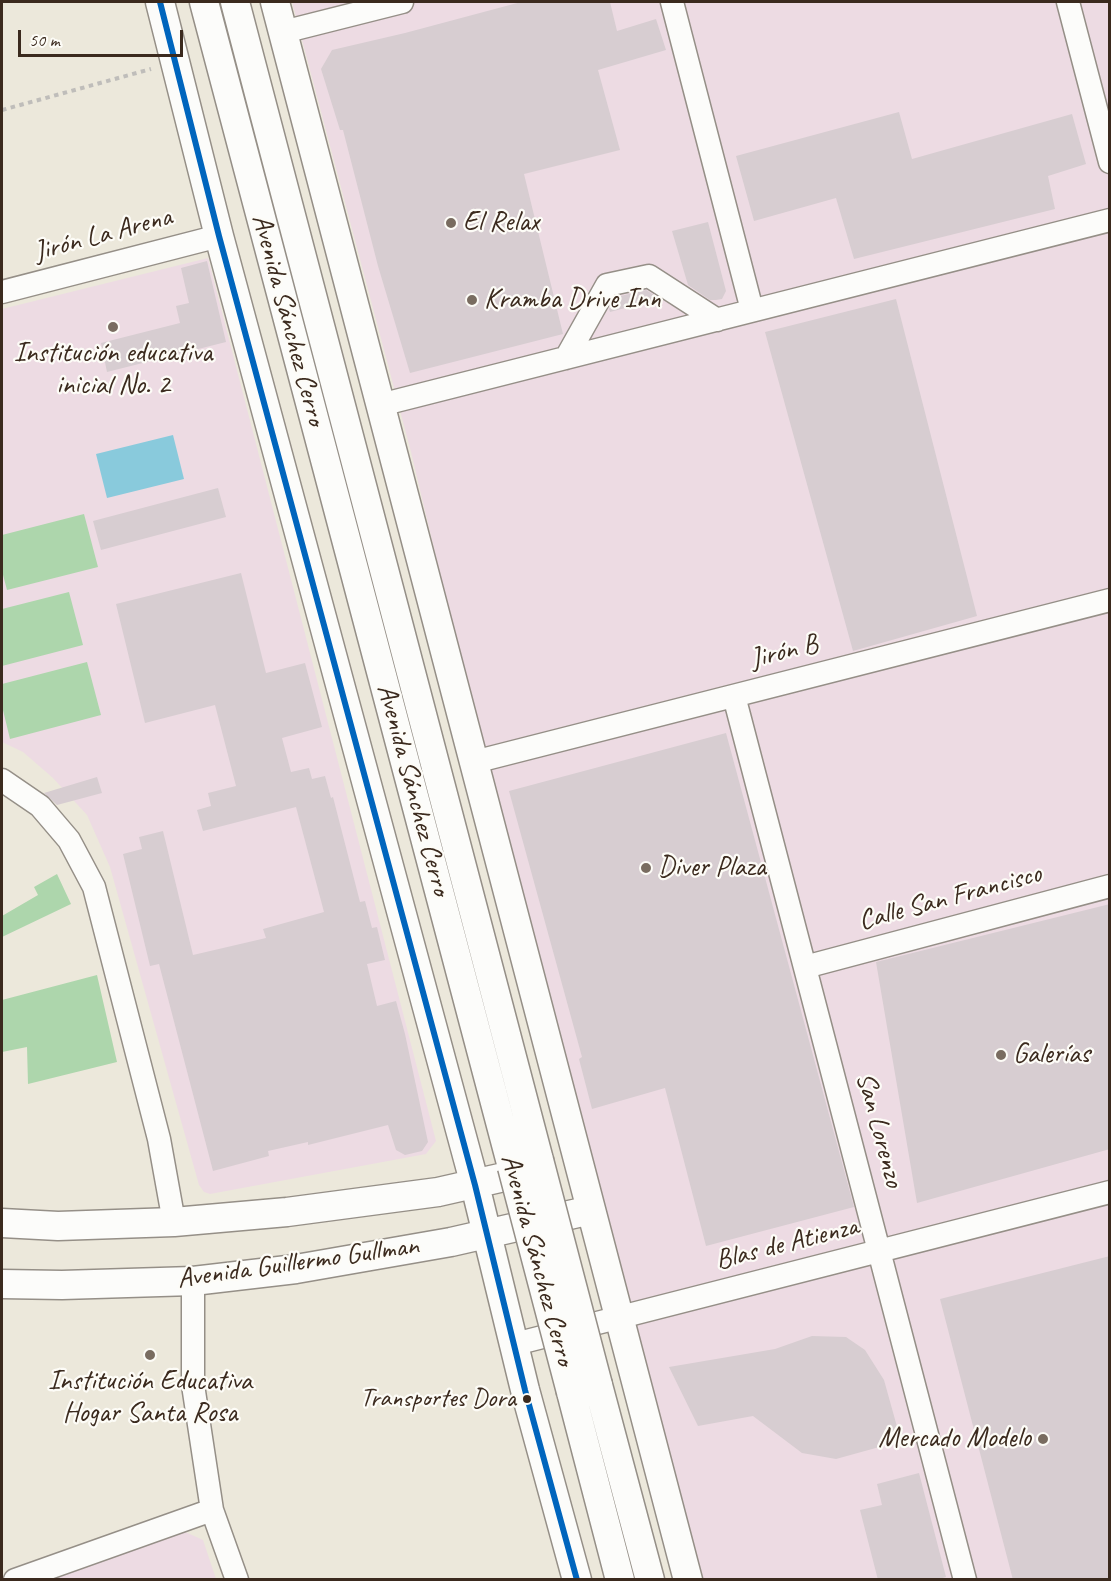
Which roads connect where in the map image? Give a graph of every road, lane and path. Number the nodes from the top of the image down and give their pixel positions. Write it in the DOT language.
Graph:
graph roads {
  1 [pos="160,2"];
  2 [pos="204,2"];
  3 [pos="235,2"];
  4 [pos="276,2"];
  5 [pos="402,2"];
  6 [pos="672,2"];
  7 [pos="1068,2"];
  8 [pos="283,32"];
  9 [pos="175,62"];
  10 [pos="2,110"];
  11 [pos="1110,162"];
  12 [pos="1110,220"];
  13 [pos="332,222"];
  14 [pos="219,236"];
  15 [pos="2,292"];
  16 [pos="752,310"];
  17 [pos="315,312"];
  18 [pos="717,320"];
  19 [pos="566,357"];
  20 [pos="380,405"];
  21 [pos="1110,600"];
  22 [pos="734,696"];
  23 [pos="474,762"];
  24 [pos="2,780"];
  25 [pos="1110,886"];
  26 [pos="805,967"];
  27 [pos="578,1160"];
  28 [pos="475,1185"];
  29 [pos="1110,1192"];
  30 [pos="591,1210"];
  31 [pos="174,1222"];
  32 [pos="2,1223"];
  33 [pos="487,1233"];
  34 [pos="879,1251"];
  35 [pos="193,1281"];
  36 [pos="2,1284"];
  37 [pos="619,1317"];
  38 [pos="515,1344"];
  39 [pos="212,1510"];
  40 [pos="15,1580"];
  41 [pos="237,1580"];
  42 [pos="577,1580"];
  43 [pos="620,1580"];
  44 [pos="650,1580"];
  45 [pos="688,1580"];
  46 [pos="965,1580"];
  1 -- 9 [label="main road, Avenida Sánchez Cerro"];
  2 -- 43 [label="main road, Avenida Sánchez Cerro, bridge"];
  3 -- 17 [label="main road, Avenida Sánchez Cerro"];
  4 -- 8 [label="main road"];
  5 -- 8 [label="street"];
  6 -- 16 [label="street"];
  7 -- 11 [label="street"];
  8 -- 13 [label="main road"];
  9 -- 10 [label="path"];
  9 -- 14 [label="main road, Avenida Sánchez Cerro"];
  12 -- 16 [label="street"];
  13 -- 17 [label="main road"];
  13 -- 20 [label="main road"];
  14 -- 15 [label="street, Jirón La Arena"];
  14 -- 28 [label="main road, Avenida Sánchez Cerro"];
  16 -- 18 [label="street"];
  17 -- 44 [label="main road, Avenida Sánchez Cerro, bridge"];
  18 -- 19 [label="street"];
  18 -- 19 [label="street"];
  19 -- 20 [label="street"];
  20 -- 23 [label="main road"];
  21 -- 22 [label="street, Jirón B"];
  22 -- 23 [label="street, Jirón B"];
  22 -- 26 [label="street, San Lorenzo"];
  23 -- 27 [label="main road"];
  24 -- 31 [label="street"];
  25 -- 26 [label="street, Calle San Francisco"];
  26 -- 34 [label="street, San Lorenzo"];
  27 -- 28 [label="main road, Avenida Guillermo Gullman"];
  27 -- 30 [label="main road"];
  28 -- 31 [label="main road, Avenida Guillermo Gullman"];
  28 -- 33 [label="main road, Avenida Sánchez Cerro"];
  29 -- 34 [label="street, Blas de Atienza"];
  30 -- 33 [label="main road, Avenida Guillermo Gullman"];
  30 -- 37 [label="main road"];
  31 -- 32 [label="main road, Avenida Guillermo Gullman"];
  33 -- 35 [label="main road, Avenida Guillermo Gullman"];
  33 -- 38 [label="main road, Avenida Sánchez Cerro"];
  34 -- 37 [label="street, Blas de Atienza"];
  34 -- 46 [label="street, San Lorenzo"];
  35 -- 36 [label="main road, Avenida Guillermo Gullman"];
  35 -- 39 [label="street"];
  37 -- 38 [label="street, Blas de Atienza"];
  37 -- 45 [label="main road"];
  38 -- 42 [label="main road, Avenida Sánchez Cerro"];
  39 -- 40 [label="street"];
  39 -- 41 [label="street"];
}
